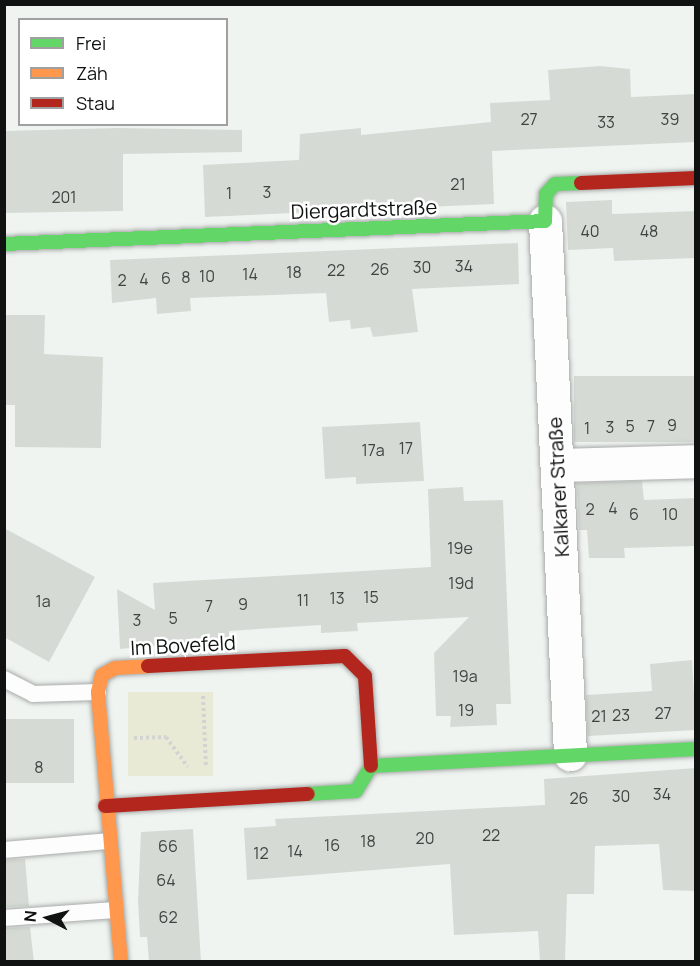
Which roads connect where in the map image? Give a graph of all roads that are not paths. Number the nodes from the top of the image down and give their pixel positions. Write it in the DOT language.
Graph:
graph roads {
  1 [pos="696,178"];
  2 [pos="544,220"];
  3 [pos="4,244"];
  4 [pos="696,461"];
  5 [pos="558,465"];
  6 [pos="4,679"];
  7 [pos="99,692"];
  8 [pos="696,749"];
  9 [pos="570,754"];
  10 [pos="371,766"];
  11 [pos="105,806"];
  12 [pos="108,841"];
  13 [pos="4,850"];
  14 [pos="115,910"];
  15 [pos="4,918"];
  16 [pos="121,962"];
  1 -- 2 [label="street"];
  2 -- 3 [label="street, Diergardtstraße"];
  2 -- 5 [label="street, Kalkarer Straße"];
  4 -- 5 [label="street"];
  5 -- 9 [label="street, Kalkarer Straße"];
  6 -- 7 [label="lane"];
  7 -- 10 [label="street, Im Bovefeld"];
  7 -- 11 [label="street"];
  8 -- 9 [label="street"];
  9 -- 10 [label="street"];
  10 -- 11 [label="street"];
  11 -- 12 [label="street"];
  12 -- 13 [label="lane"];
  12 -- 14 [label="street"];
  14 -- 15 [label="lane"];
  14 -- 16 [label="street"];
}
